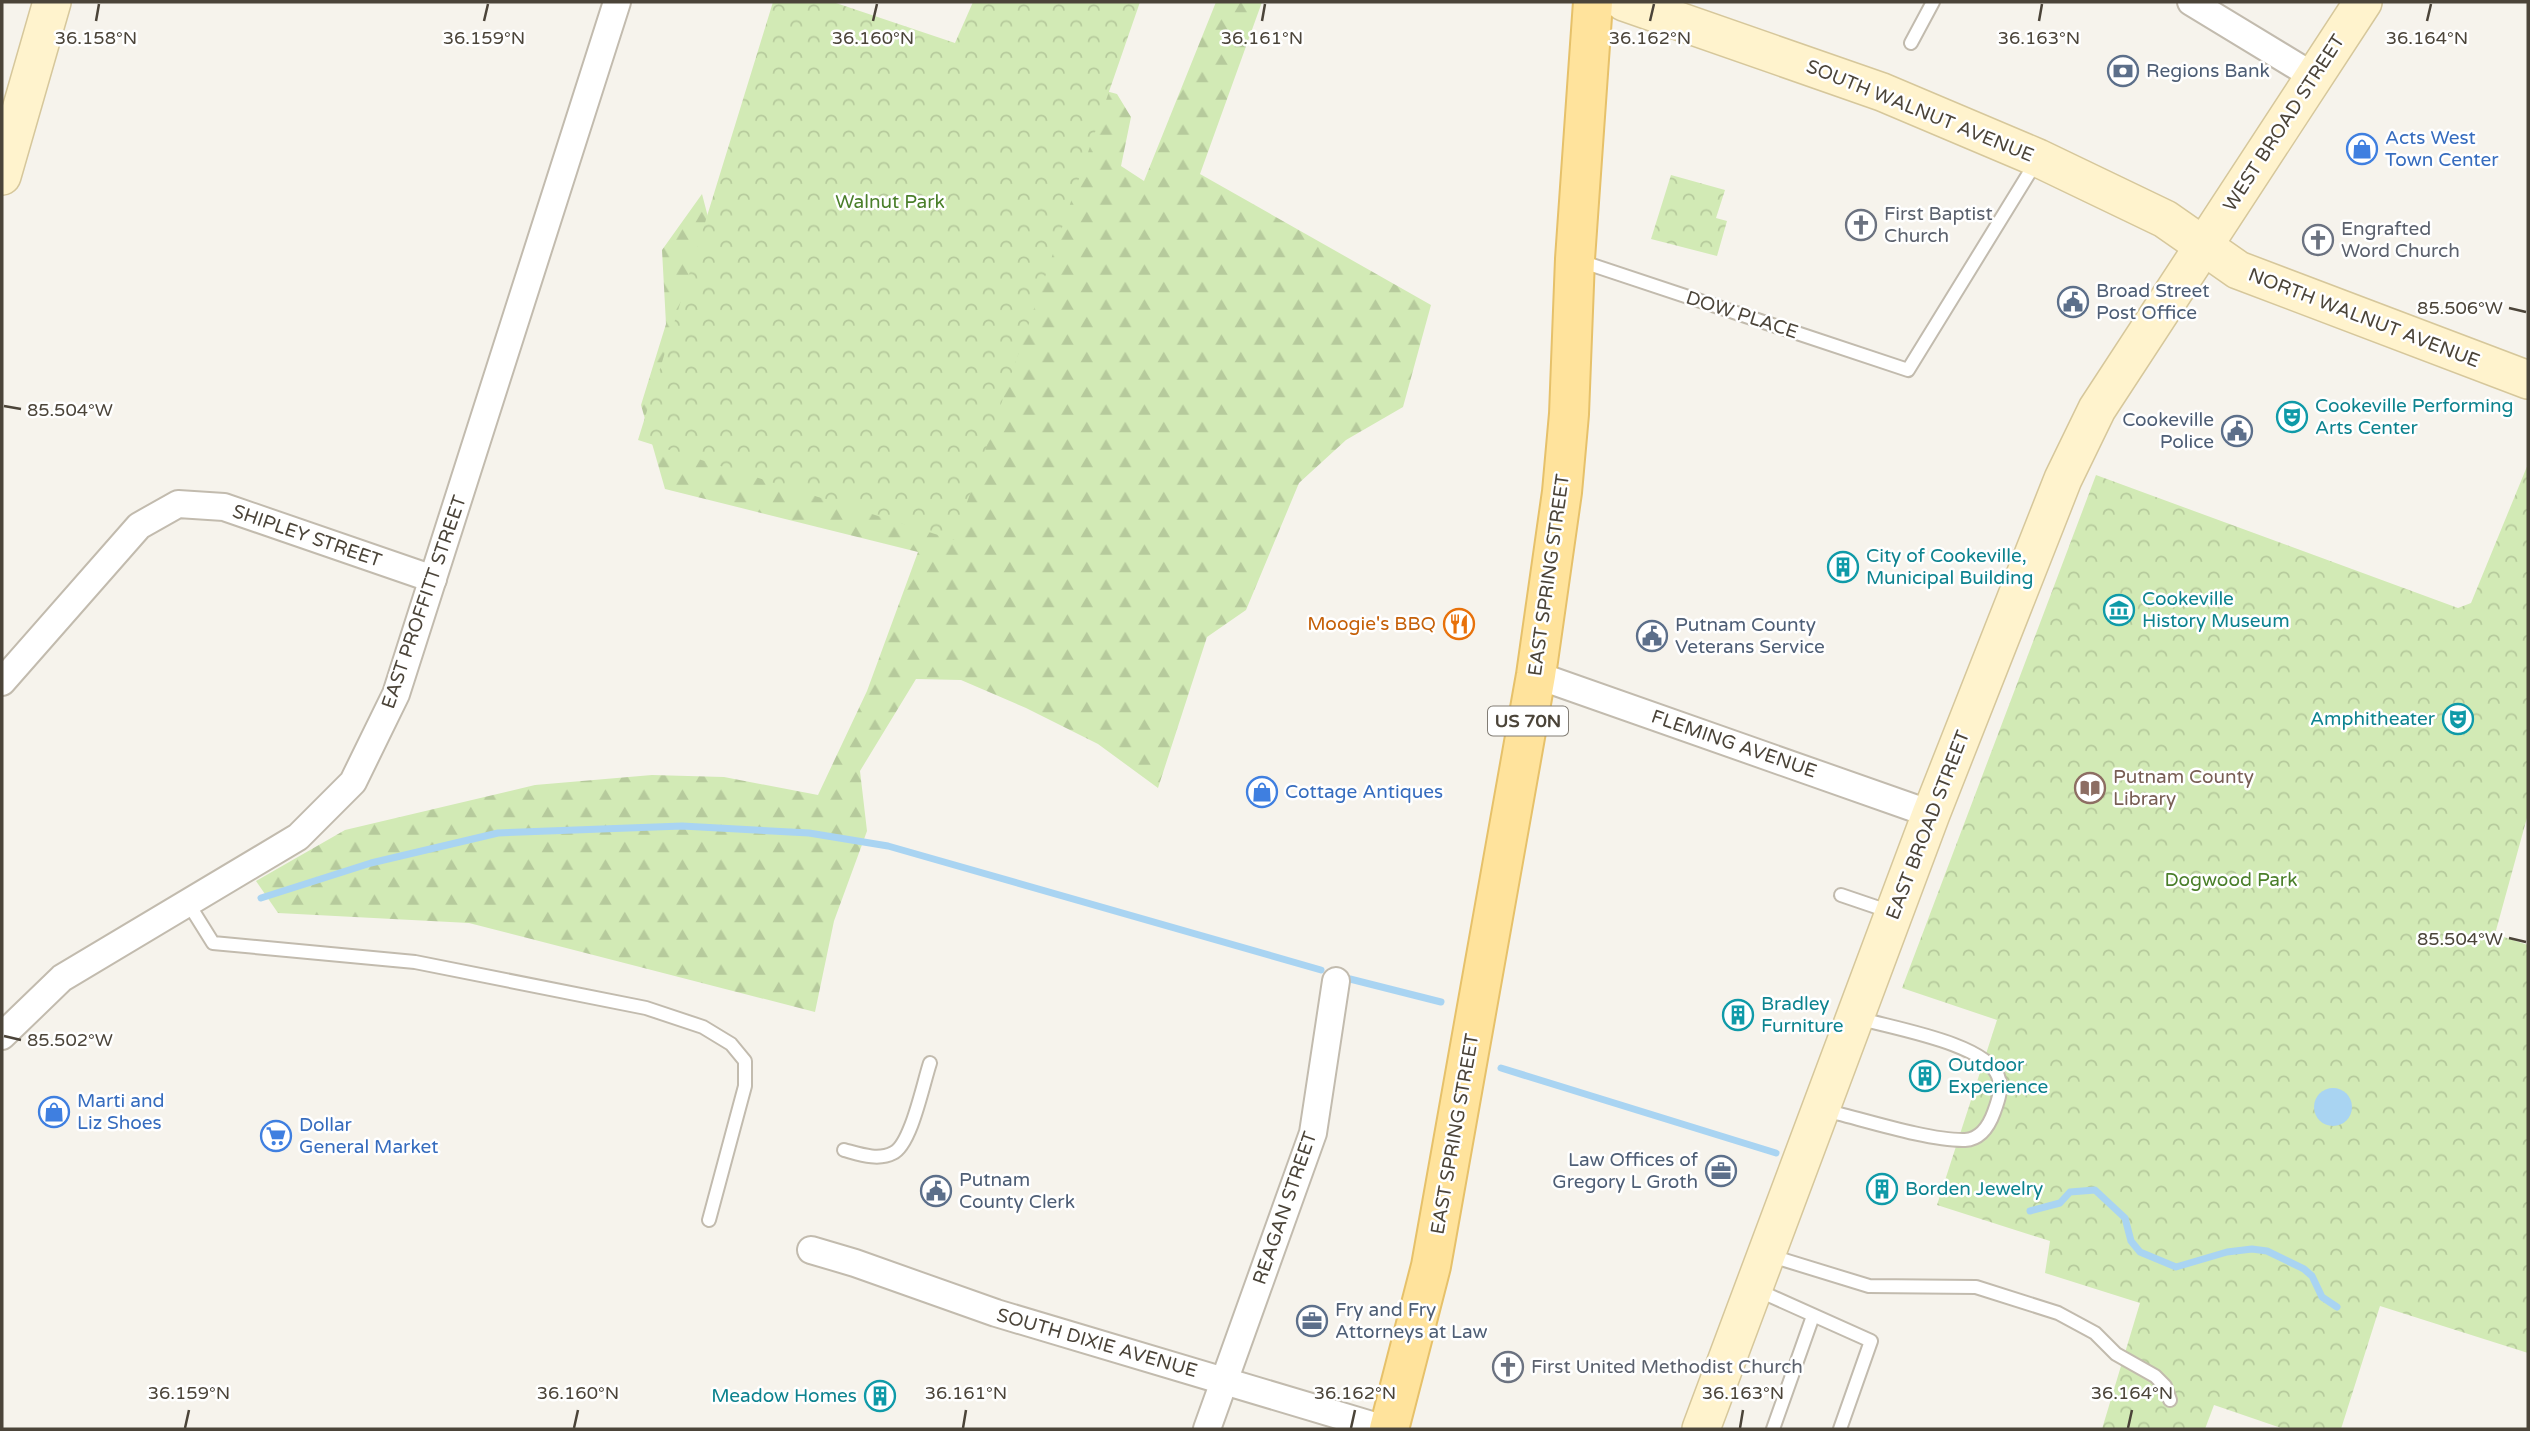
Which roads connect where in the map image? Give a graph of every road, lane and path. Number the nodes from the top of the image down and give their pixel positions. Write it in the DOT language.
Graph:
graph roads {
  1 [pos="52,2"];
  2 [pos="1593,2"];
  3 [pos="1624,2"];
  4 [pos="1933,2"];
  5 [pos="2191,2"];
  6 [pos="2363,2"];
  7 [pos="612,3"];
  8 [pos="1910,43"];
  9 [pos="2313,76"];
  10 [pos="2038,158"];
  11 [pos="2,176"];
  12 [pos="2205,244"];
  13 [pos="1575,259"];
  14 [pos="2528,380"];
  15 [pos="433,579"];
  16 [pos="1535,675"];
  17 [pos="2,682"];
  18 [pos="1931,814"];
  19 [pos="1841,895"];
  20 [pos="188,903"];
  21 [pos="1895,913"];
  22 [pos="1336,981"];
  23 [pos="1855,1017"];
  24 [pos="2,1036"];
  25 [pos="930,1063"];
  26 [pos="1820,1110"];
  27 [pos="844,1150"];
  28 [pos="709,1220"];
  29 [pos="811,1250"];
  30 [pos="1765,1254"];
  31 [pos="1752,1288"];
  32 [pos="1813,1316"];
  33 [pos="1225,1380"];
  34 [pos="2169,1400"];
  35 [pos="1207,1429"];
  36 [pos="1387,1429"];
  37 [pos="1701,1429"];
  38 [pos="1773,1429"];
  39 [pos="1840,1429"];
  1 -- 11 [label="street"];
  2 -- 13 [label="main road, EAST SPRING STREET / US 70N"];
  3 -- 10 [label="street, SOUTH WALNUT AVENUE"];
  4 -- 8 [label="lane"];
  5 -- 9 [label="street"];
  6 -- 9 [label="street, WEST BROAD STREET"];
  7 -- 15 [label="street, EAST PROFFITT STREET"];
  9 -- 12 [label="street, WEST BROAD STREET"];
  10 -- 12 [label="street, SOUTH WALNUT AVENUE"];
  10 -- 13 [label="lane, DOW PLACE"];
  12 -- 14 [label="street, NORTH WALNUT AVENUE"];
  12 -- 18 [label="street, EAST BROAD STREET"];
  13 -- 16 [label="main road, EAST SPRING STREET / US 70N"];
  15 -- 17 [label="street, SHIPLEY STREET"];
  15 -- 20 [label="street, EAST PROFFITT STREET"];
  16 -- 18 [label="street, FLEMING AVENUE"];
  16 -- 36 [label="main road, EAST SPRING STREET / US 70N"];
  18 -- 21 [label="street, EAST BROAD STREET"];
  19 -- 21 [label="lane"];
  20 -- 24 [label="street, EAST PROFFITT STREET"];
  20 -- 28 [label="lane"];
  21 -- 23 [label="street, EAST BROAD STREET"];
  22 -- 33 [label="street, REAGAN STREET"];
  23 -- 26 [label="street, EAST BROAD STREET"];
  23 -- 26 [label="lane"];
  25 -- 27 [label="lane"];
  26 -- 30 [label="street, EAST BROAD STREET"];
  29 -- 33 [label="street, SOUTH DIXIE AVENUE"];
  30 -- 31 [label="street, EAST BROAD STREET"];
  30 -- 34 [label="lane"];
  31 -- 32 [label="lane"];
  31 -- 37 [label="street, EAST BROAD STREET"];
  32 -- 38 [label="lane"];
  32 -- 39 [label="lane"];
  33 -- 35 [label="street, REAGAN STREET"];
  33 -- 36 [label="street, SOUTH DIXIE AVENUE"];
}
